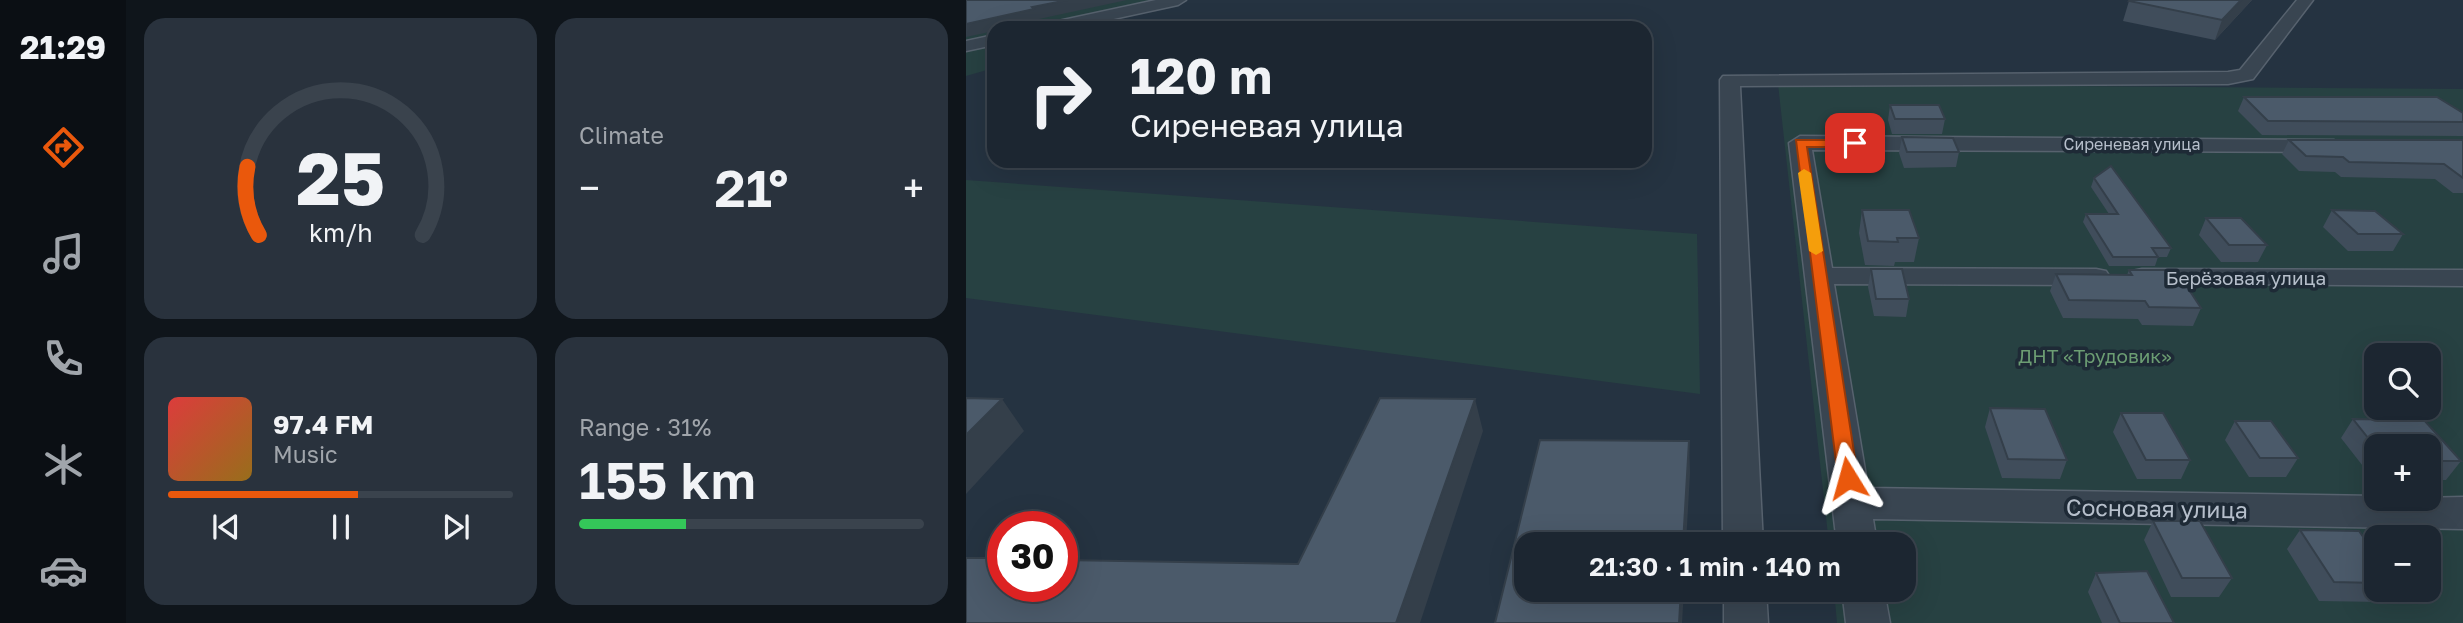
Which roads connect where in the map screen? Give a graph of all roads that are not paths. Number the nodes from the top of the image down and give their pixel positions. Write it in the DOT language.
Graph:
graph roads {
  1 [pos="1178,0"];
  2 [pos="2305,0"];
  3 [pos="1081,21"];
  4 [pos="987,42"];
  5 [pos="966,46"];
  6 [pos="2353,145"];
  7 [pos="1820,276"];
  8 [pos="2463,278"];
  9 [pos="1851,503"];
  10 [pos="2463,513"];
  11 [pos="1744,532"];
  12 [pos="1855,532"];
  13 [pos="1745,602"];
  14 [pos="1865,602"];
  15 [pos="1746,623"];
  16 [pos="1868,623"];
  1 -- 3 [label="street"];
  2 -- 11 [label="street"];
  4 -- 5 [label="street"];
  6 -- 7 [label="street, Сиреневая улица"];
  7 -- 8 [label="street, Берёзовая улица"];
  7 -- 9 [label="street"];
  9 -- 10 [label="street, Сосновая улица"];
  9 -- 12 [label="street"];
  13 -- 15 [label="street"];
  14 -- 16 [label="street"];
}
